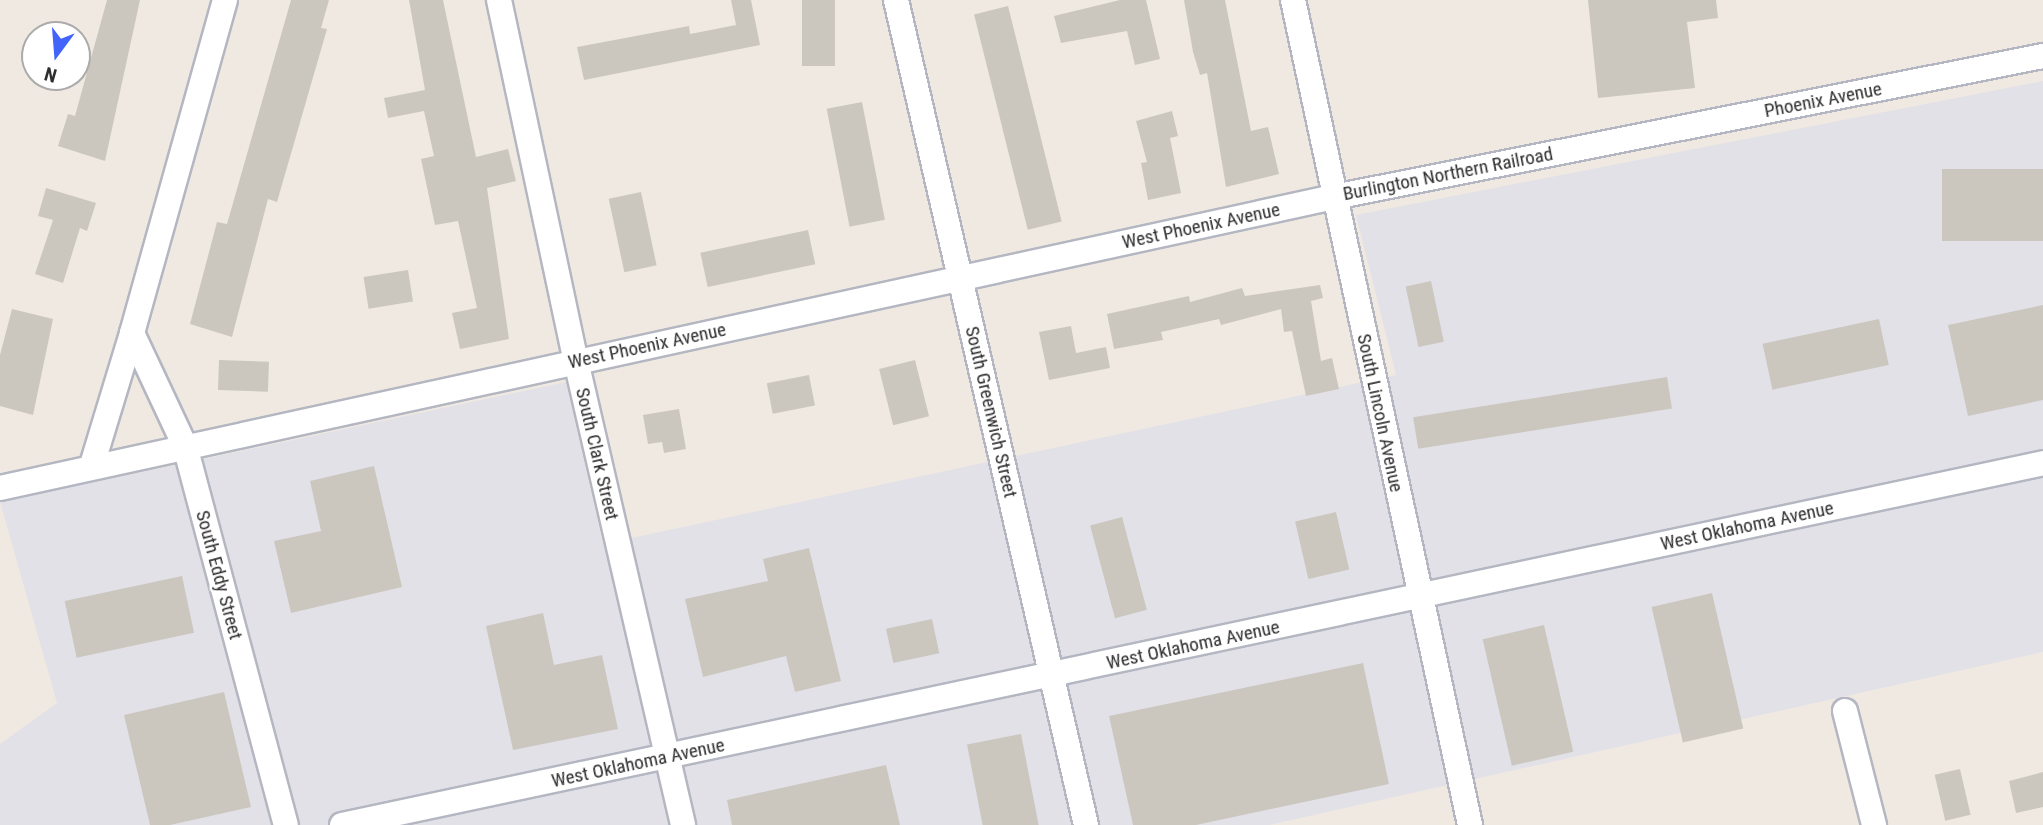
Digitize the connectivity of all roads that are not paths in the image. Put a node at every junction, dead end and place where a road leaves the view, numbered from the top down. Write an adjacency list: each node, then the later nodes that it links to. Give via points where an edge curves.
1 (225, 0): 10 (street)
2 (499, 0): 11 (street, South Clark Street)
3 (896, 0): 9 (street, South Greenwich Street)
4 (1293, 0): 7 (street, South Lincoln Avenue)
5 (2043, 56): 6 (street, Phoenix Avenue)
6 (1602, 144): 7 (street, Burlington Northern Railroad)
7 (1334, 197): 8 (street, Burlington Northern Railroad); 16 (street, South Lincoln Avenue)
8 (1294, 206): 9 (street, West Phoenix Avenue)
9 (960, 278): 11 (street, West Phoenix Avenue); 17 (street, South Greenwich Street)
10 (132, 332): 12 (street, South Eddy Street); 14 (street)
11 (576, 361): 12 (street, West Phoenix Avenue); 19 (street, South Clark Street)
12 (185, 446): 14 (street, West Phoenix Avenue); 20 (street, South Eddy Street)
13 (2043, 463): 16 (street, West Oklahoma Avenue)
14 (92, 465): 15 (street, West Phoenix Avenue)
15 (0, 488)
16 (1420, 597): 17 (street, West Oklahoma Avenue); 24 (street, South Lincoln Avenue)
17 (1052, 676): 19 (street, West Oklahoma Avenue); 23 (street, South Greenwich Street)
18 (1845, 711): 25 (street)
19 (667, 757): 21 (street, West Oklahoma Avenue); 22 (street, South Clark Street)
20 (286, 825)
21 (342, 825)
22 (683, 825)
23 (1086, 825)
24 (1470, 825)
25 (1874, 825)

